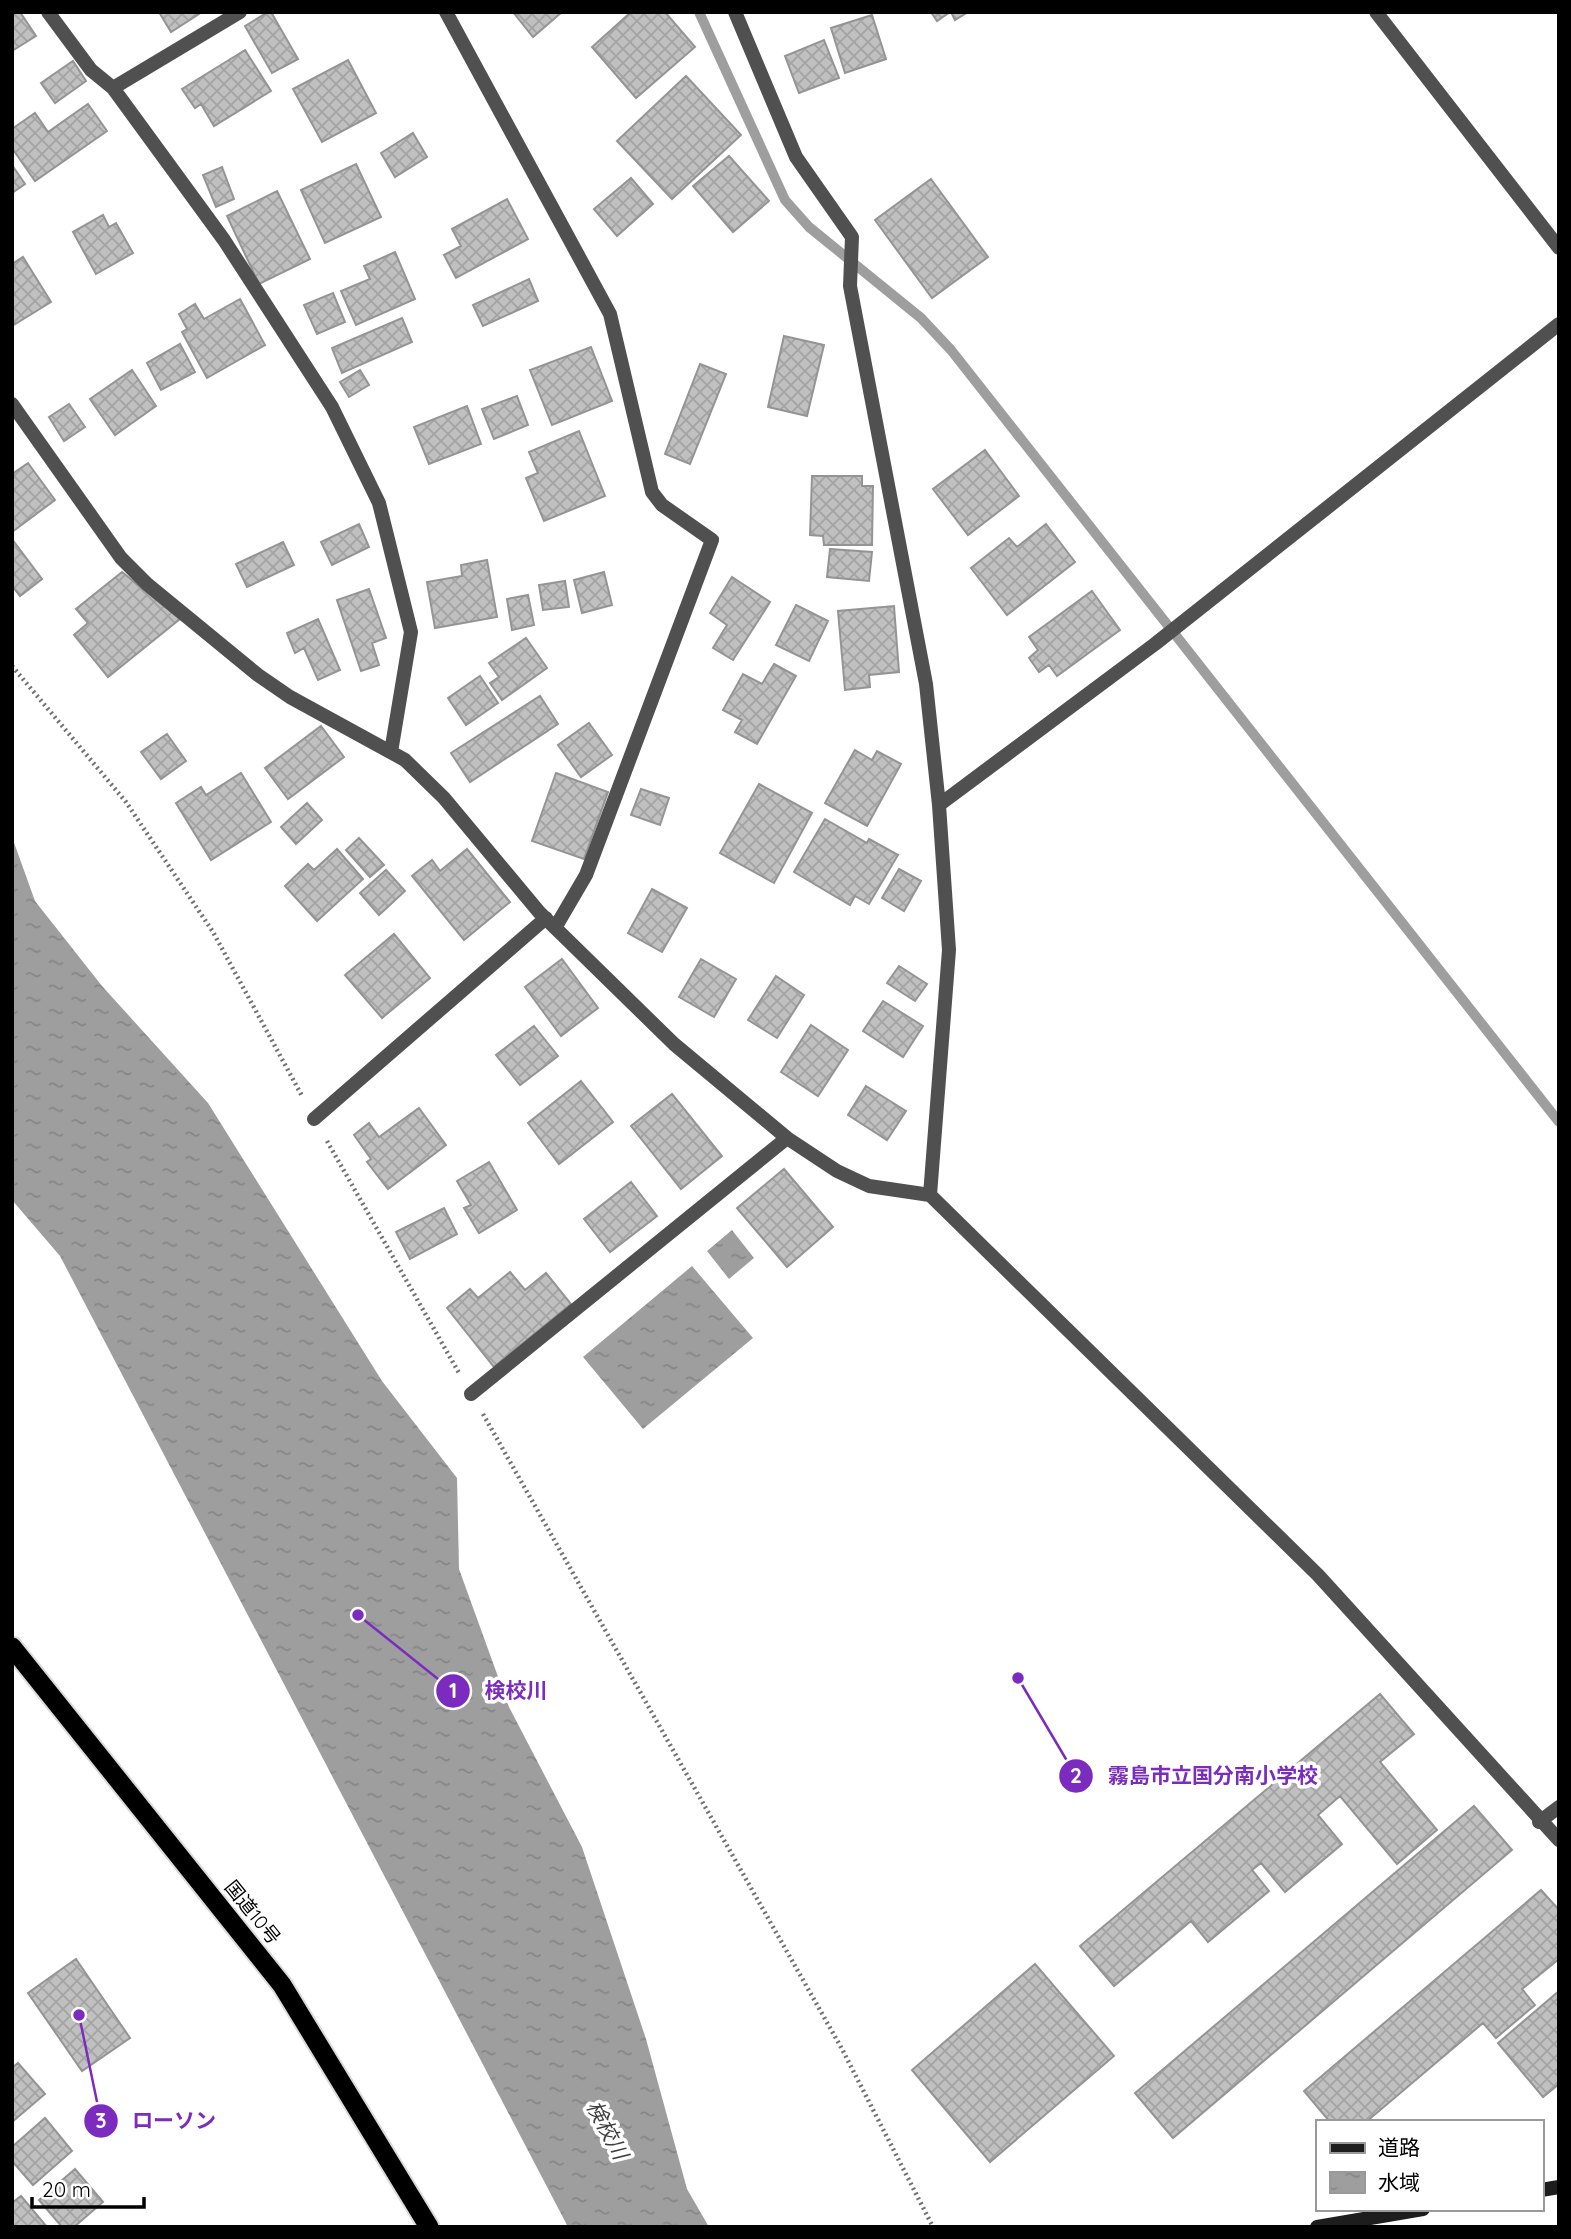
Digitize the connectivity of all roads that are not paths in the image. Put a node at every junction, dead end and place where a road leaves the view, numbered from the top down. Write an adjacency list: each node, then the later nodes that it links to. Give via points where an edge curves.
1 (48, 12): 6 (street, via 91,70)
2 (240, 12): 6 (street)
3 (446, 12): 12 (street, via 610,314 652,492 662,505 712,540 586,874)
4 (735, 12): 11 (street, via 796,157 852,237 850,286 926,684)
5 (1376, 12): 7 (street)
6 (113, 88): 10 (street, via 224,240 332,407 379,503 411,632)
7 (1559, 248)
8 (1559, 324): 11 (street, via 1155,644)
9 (12, 404): 10 (street, via 121,558 147,584 258,675)
10 (391, 752): 12 (street, via 444,798)
11 (939, 805): 15 (street, via 948,950)
12 (550, 923): 13 (street); 14 (street, via 674,1044)
13 (314, 1119)
14 (787, 1138): 15 (street, via 852,1180); 16 (street)
15 (930, 1195): 19 (street, via 1318,1575)
16 (471, 1394)
17 (12, 1647): 22 (highway, 国道10号, via 282,1985)
18 (1559, 1807): 19 (street)
19 (1539, 1822): 20 (street)
20 (1559, 1840)
21 (1411, 2211): 23 (main road)
22 (429, 2227)
23 (1317, 2227)

